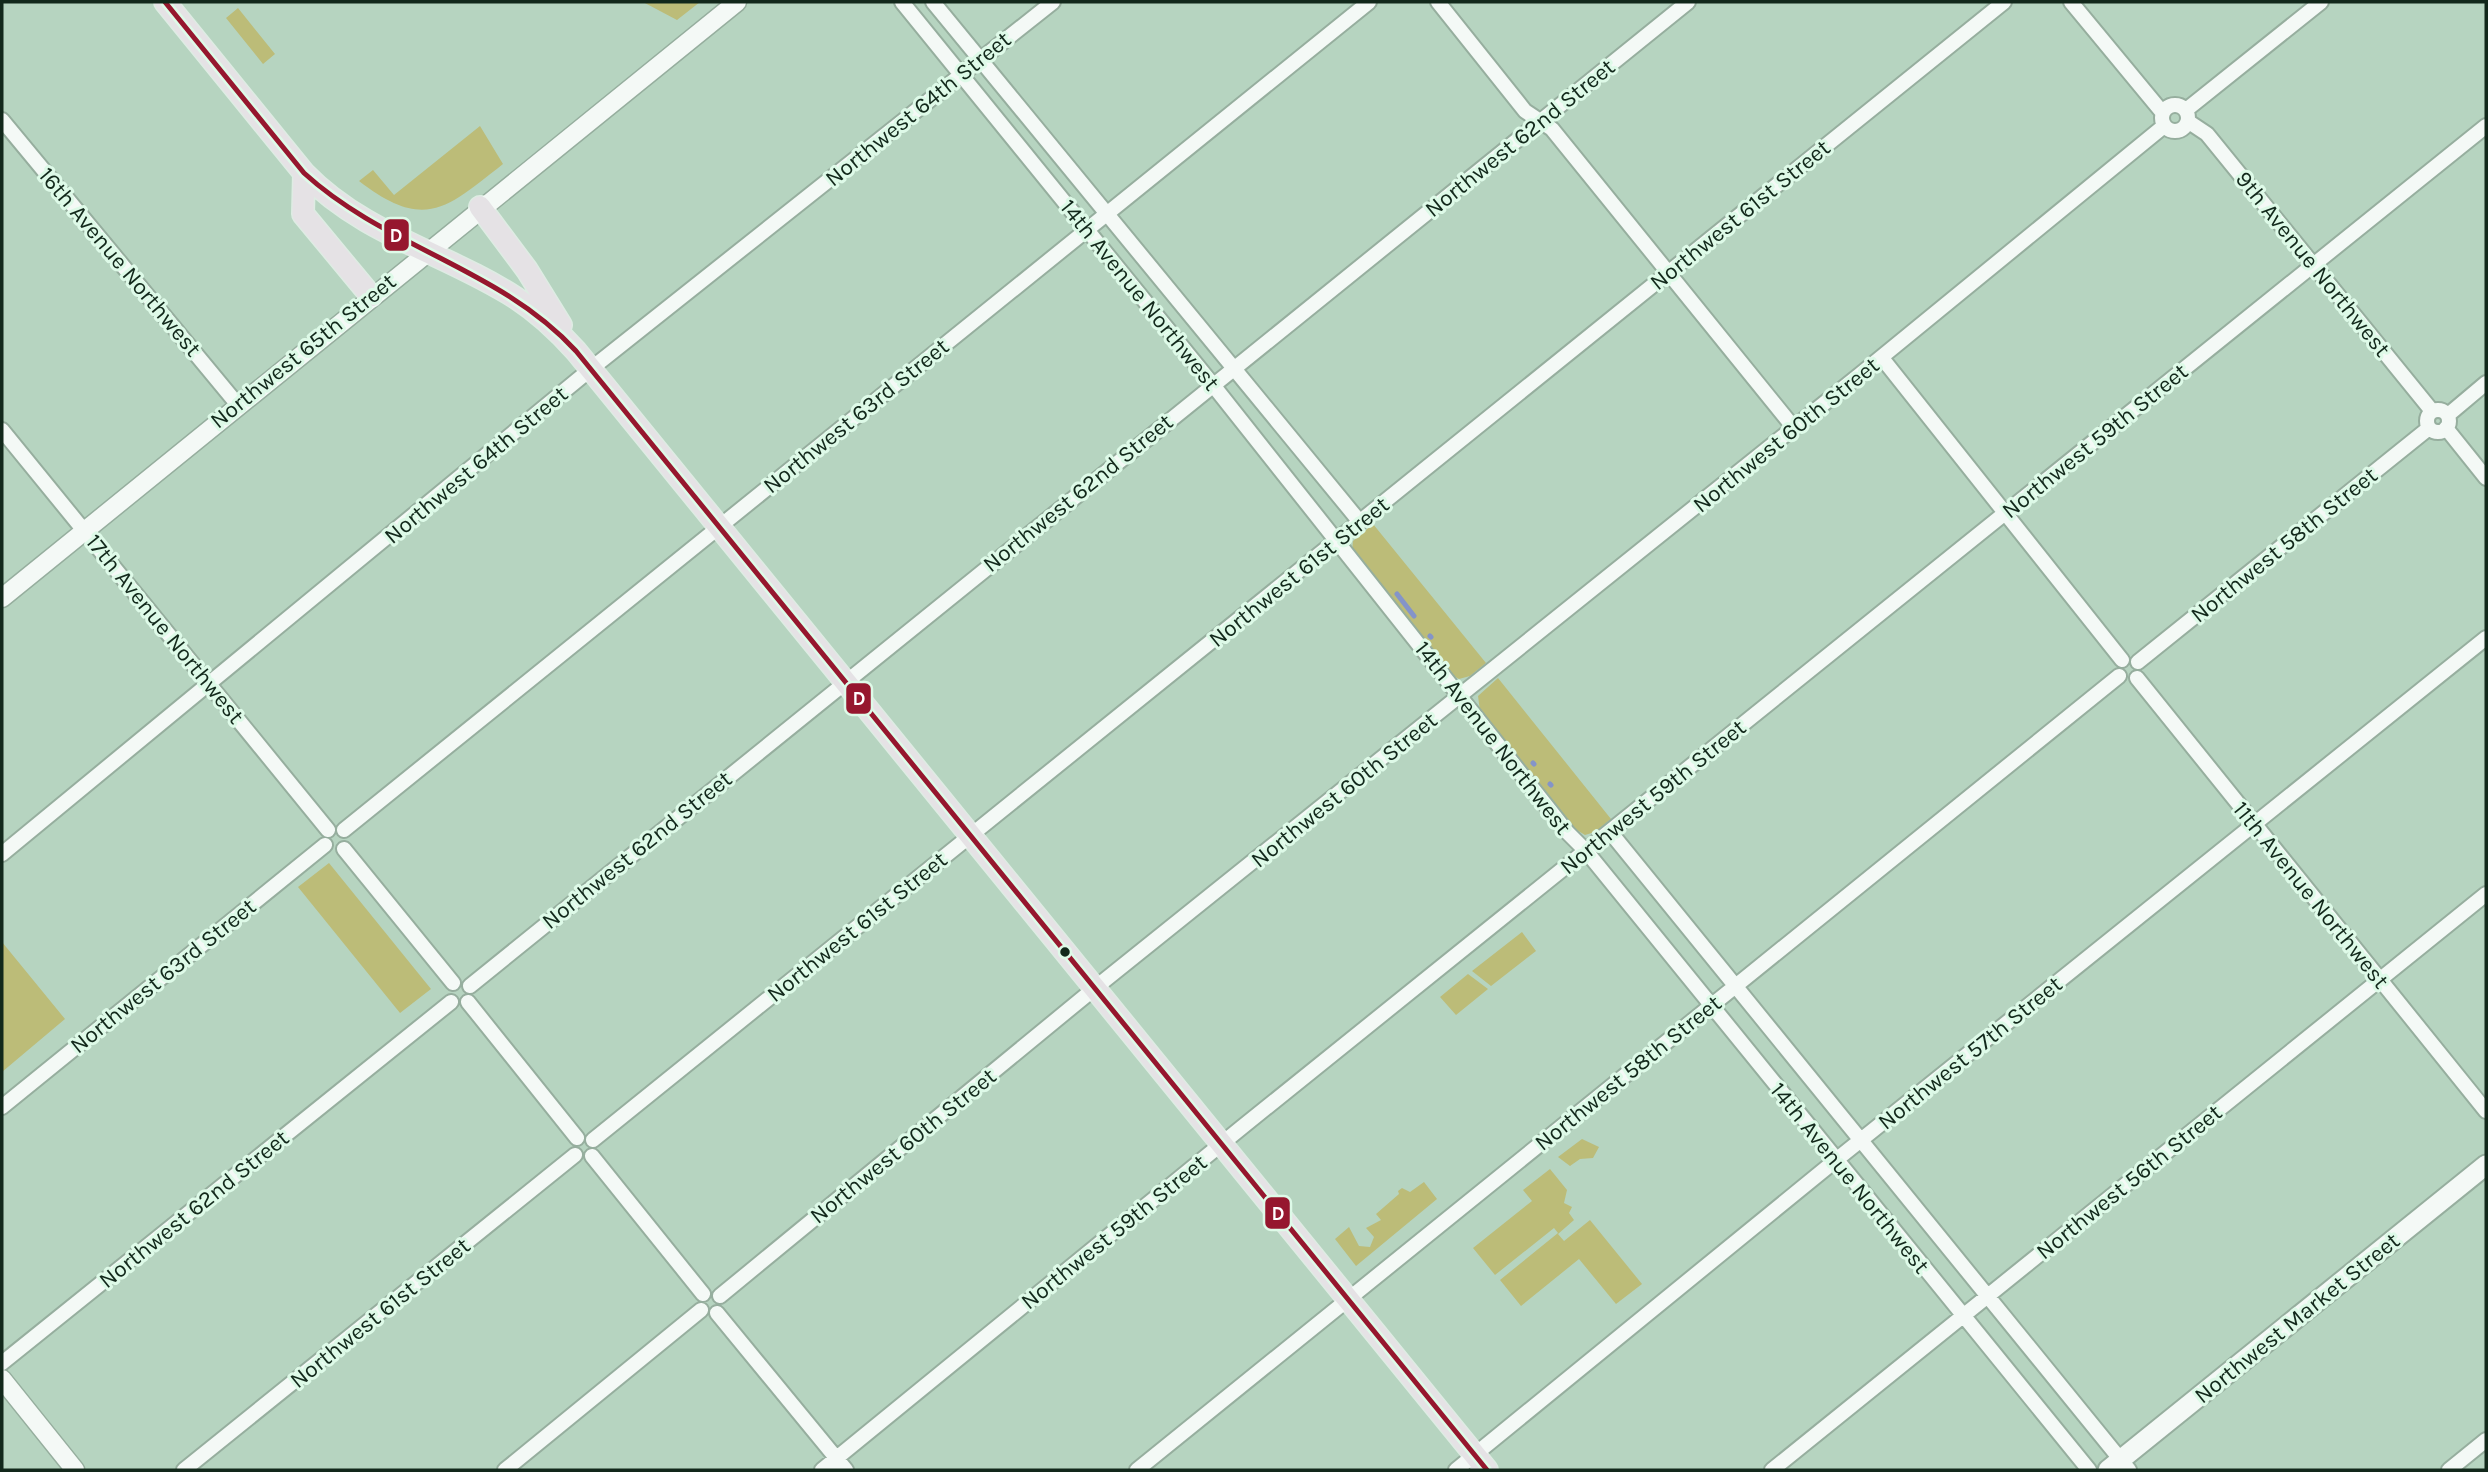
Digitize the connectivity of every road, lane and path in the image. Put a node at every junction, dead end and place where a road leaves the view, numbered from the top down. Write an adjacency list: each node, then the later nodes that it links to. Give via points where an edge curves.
1 (165, 2): 19 (main road)
2 (737, 2): 20 (street, Northwest 65th Street)
3 (902, 2): 13 (street, 14th Avenue Northwest)
4 (933, 2): 12 (street, 14th Avenue Northwest)
5 (1053, 2): 12 (street, Northwest 64th Street)
6 (1369, 2): 21 (street, Northwest 63rd Street)
7 (1438, 2): 17 (street, via 1525,111)
8 (1688, 2): 17 (street, Northwest 62nd Street)
9 (2004, 2): 25 (street, Northwest 61st Street)
10 (2071, 2): 15 (street)
11 (2320, 2): 14 (street)
12 (981, 59): 13 (street, Northwest 64th Street); 21 (street, 14th Avenue Northwest)
13 (962, 75): 22 (street, 14th Avenue Northwest); 29 (street, Northwest 64th Street)
14 (2188, 116): 15 (street, via 2175,106); 15 (street, via 2178,130); 24 (street, 9th Avenue Northwest)
15 (2163, 119): 28 (street, Northwest 60th Street)
16 (2, 120): 33 (street, 16th Avenue Northwest)
17 (1540, 121): 25 (street, via 1552,129); 30 (street, Northwest 62nd Street)
18 (2486, 126): 24 (street, Northwest 59th Street)
19 (304, 173): 23 (main road, via 345,209); 26 (main road, via 303,214)
20 (480, 207): 23 (street, Northwest 65th Street); 27 (main road, via 527,270)
21 (1108, 215): 22 (street, Northwest 63rd Street); 30 (street, 14th Avenue Northwest)
22 (1089, 230): 32 (street, 14th Avenue Northwest); 42 (street, Northwest 63rd Street)
23 (424, 253): 26 (street, Northwest 65th Street); 27 (main road, via 514,297 547,321)
24 (2315, 264): 34 (street, 9th Avenue Northwest); 40 (street, Northwest 59th Street)
25 (1669, 273): 36 (street); 41 (street, Northwest 61st Street)
26 (371, 296): 33 (street, Northwest 65th Street)
27 (576, 351): 29 (main road)
28 (1882, 358): 36 (street, Northwest 60th Street); 40 (street)
29 (592, 368): 42 (main road); 52 (street, Northwest 64th Street)
30 (1234, 368): 32 (street, Northwest 62nd Street); 41 (street, 14th Avenue Northwest)
31 (2486, 383): 35 (street)
32 (1213, 385): 44 (street, 14th Avenue Northwest); 51 (street, Northwest 62nd Street)
33 (238, 405): 43 (street, Northwest 65th Street)
34 (2432, 411): 35 (street, via 2442,410); 37 (street, via 2427,419)
35 (2447, 422): 37 (street, via 2440,432); 39 (street)
36 (1794, 428): 53 (street, Northwest 60th Street)
37 (2429, 428): 48 (street, Northwest 58th Street)
38 (2, 430): 43 (street, 17th Avenue Northwest)
39 (2486, 478)
40 (2006, 512): 47 (street); 57 (street, Northwest 59th Street)
41 (1360, 522): 44 (street, Northwest 61st Street)
42 (720, 524): 51 (main road); 56 (street, Northwest 63rd Street)
43 (84, 530): 45 (street, Northwest 65th Street); 52 (street, 17th Avenue Northwest)
44 (1338, 541): 53 (street, 14th Avenue Northwest); 58 (street, Northwest 61st Street)
45 (2, 598)
46 (2486, 638): 54 (street, Northwest 57th Street)
47 (2122, 660): 48 (street, via 2128,657); 49 (street, via 2117,667)
48 (2138, 662): 50 (street)
49 (2119, 676): 50 (street, via 2128,681); 67 (street, Northwest 58th Street)
50 (2137, 678): 54 (street, 11th Avenue Northwest)
51 (845, 681): 58 (main road); 66 (street, Northwest 62nd Street)
52 (211, 684): 55 (street, 17th Avenue Northwest); 62 (street, Northwest 64th Street)
53 (1461, 696): 61 (street, 14th Avenue Northwest); 68 (street, Northwest 60th Street)
54 (2253, 825): 64 (street, 11th Avenue Northwest); 76 (street, Northwest 57th Street)
55 (328, 830): 56 (street); 59 (street)
56 (344, 830): 60 (street, via 348,841)
57 (1611, 833): 61 (street, Northwest 59th Street); 67 (street, 14th Avenue Northwest)
58 (972, 834): 68 (main road); 75 (street, Northwest 61st Street)
59 (325, 845): 60 (street, via 334,851); 72 (street, Northwest 63rd Street)
60 (344, 849): 65 (street)
61 (1586, 852): 71 (street, 14th Avenue Northwest); 77 (street, Northwest 59th Street)
62 (2, 854)
63 (2486, 894): 64 (street, Northwest 56th Street)
64 (2379, 979): 73 (street, 11th Avenue Northwest); 84 (street, Northwest 56th Street)
65 (453, 984): 66 (street, via 461,981); 69 (street, via 447,992)
66 (470, 986): 70 (street)
67 (1735, 987): 71 (street, Northwest 58th Street); 76 (street, 14th Avenue Northwest)
68 (1095, 988): 77 (main road); 83 (street, Northwest 60th Street)
69 (451, 1002): 70 (street, via 461,1006); 89 (street, Northwest 62nd Street)
70 (468, 1002): 74 (street)
71 (1710, 1007): 80 (street, 14th Avenue Northwest); 85 (street, Northwest 58th Street)
72 (2, 1107)
73 (2486, 1111)
74 (577, 1138): 75 (street); 78 (street, via 572,1147)
75 (593, 1140): 79 (street)
76 (1860, 1141): 80 (street, Northwest 57th Street); 84 (street, 14th Avenue Northwest)
77 (1222, 1144): 85 (main road); 93 (street, Northwest 59th Street)
78 (575, 1155): 79 (street, via 584,1160); 96 (street, Northwest 61st Street)
79 (592, 1156): 82 (street)
80 (1836, 1160): 88 (street, 14th Avenue Northwest); 92 (street, Northwest 57th Street)
81 (2486, 1165): 94 (main road, Northwest Market Street)
82 (703, 1294): 83 (street, via 710,1291); 86 (street)
83 (720, 1296): 87 (street)
84 (1988, 1296): 88 (street, Northwest 56th Street); 94 (street, 14th Avenue Northwest)
85 (1349, 1299): 92 (main road); 99 (street, Northwest 58th Street)
86 (701, 1310): 87 (street, via 709,1315); 97 (street)
87 (718, 1312): 93 (street)
88 (1963, 1316): 101 (street, Northwest 56th Street); 102 (street, 14th Avenue Northwest)
89 (2, 1363)
90 (2, 1379): 95 (street)
91 (2486, 1440): 103 (street)
92 (1481, 1463): 100 (street, Northwest 57th Street)
93 (841, 1464): 98 (street, Northwest 59th Street)
94 (2119, 1467)
95 (75, 1470)
96 (184, 1470)
97 (505, 1470)
98 (822, 1470)
99 (1136, 1470)
100 (1456, 1470)
101 (1772, 1470)
102 (2089, 1470)
103 (2449, 1470)

